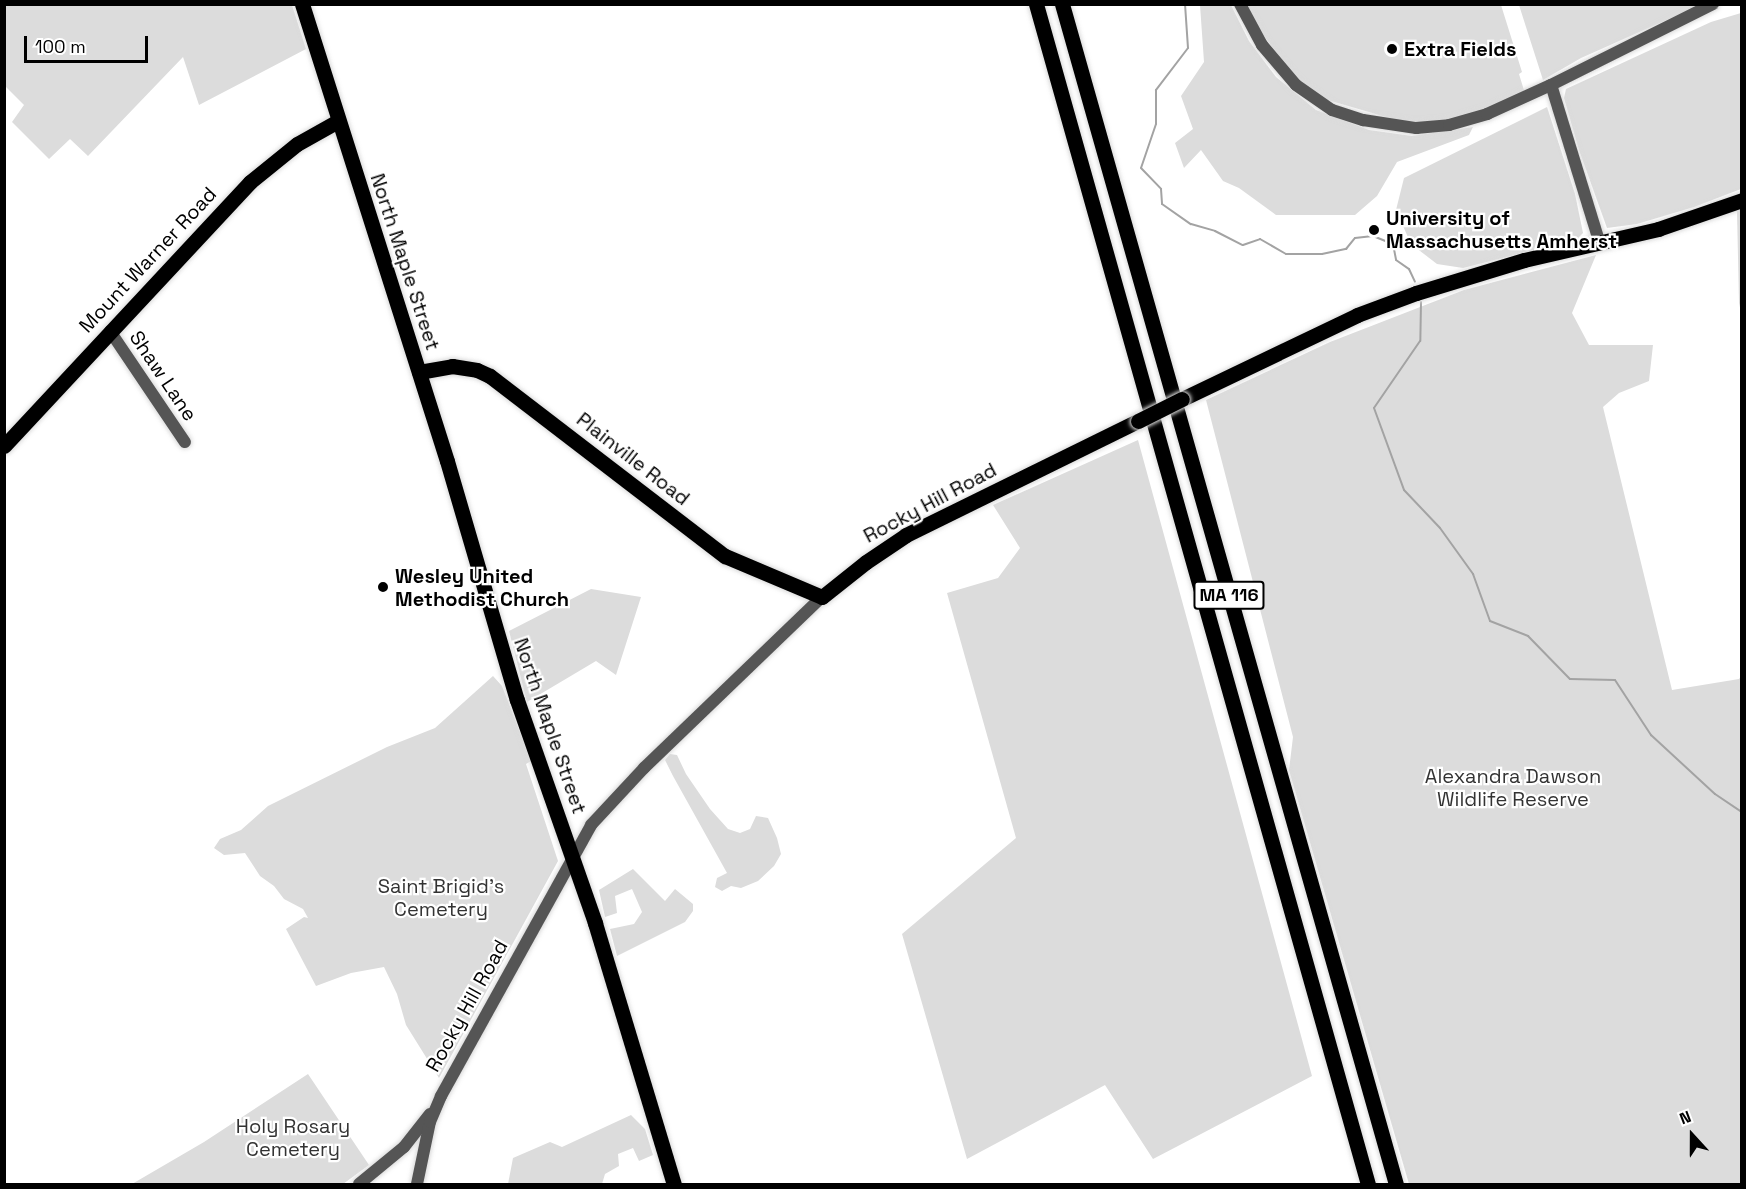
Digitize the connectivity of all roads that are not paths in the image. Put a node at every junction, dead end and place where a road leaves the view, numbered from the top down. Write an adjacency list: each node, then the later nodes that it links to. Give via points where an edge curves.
1 (302, 4): 7 (main road, North Maple Street)
2 (1036, 4): 20 (main road, MA 116)
3 (1062, 4): 21 (main road, MA 116)
4 (1240, 4): 6 (street, via 1262,45 1296,85 1332,110 1364,120 1416,128 1449,125 1487,114)
5 (1713, 4): 6 (street)
6 (1551, 85): 9 (street)
7 (338, 121): 10 (main road, Mount Warner Road, via 297,144 257,175); 11 (main road, North Maple Street)
8 (1742, 200): 9 (main road, Rocky Hill Road, via 1667,227)
9 (1600, 244): 14 (main road, Rocky Hill Road, bridge, via 1489,269 1347,320 906,535)
10 (110, 331): 12 (street, Shaw Lane); 13 (main road, Mount Warner Road)
11 (419, 372): 14 (main road, Plainville Road, via 452,366 490,376 725,556); 15 (main road, North Maple Street, via 517,700)
12 (184, 442)
13 (4, 446)
14 (822, 597): 15 (street, Rocky Hill Road, via 644,768 598,816)
15 (572, 856): 16 (street, Rocky Hill Road); 19 (main road, North Maple Street)
16 (441, 1096): 17 (street, via 408,1142); 18 (street, Rocky Hill Road, via 430,1122)
17 (358, 1185)
18 (417, 1185)
19 (674, 1185)
20 (1368, 1185)
21 (1396, 1185)

